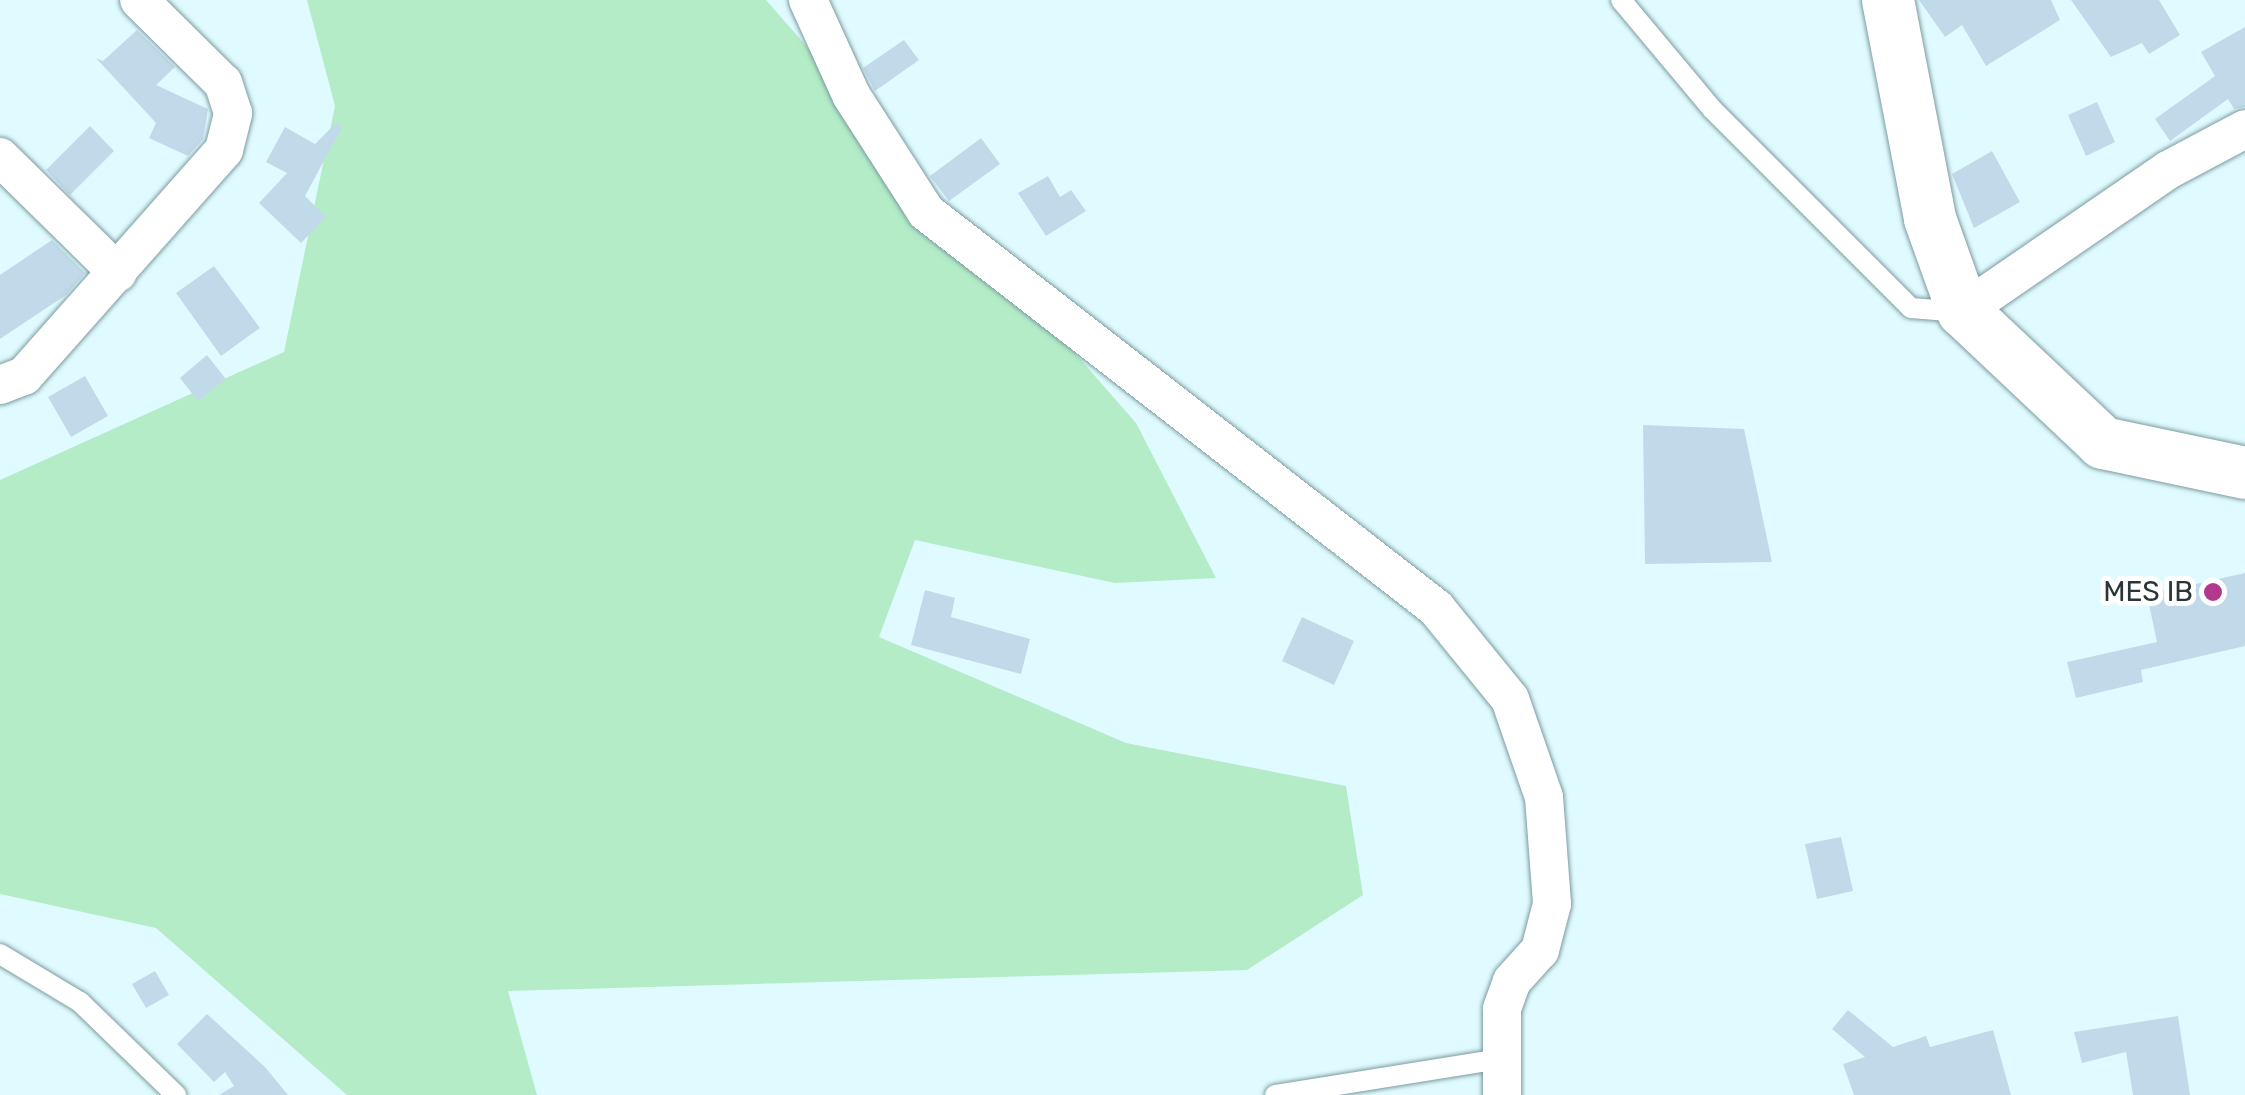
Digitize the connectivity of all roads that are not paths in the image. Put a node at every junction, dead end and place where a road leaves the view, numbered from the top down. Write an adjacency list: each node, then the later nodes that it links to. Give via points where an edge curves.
1 (139, 0): 7 (street, via 202,55 223,83 233,114 224,150)
2 (808, 0): 12 (street, via 851,95 926,212 1436,608 1510,699 1544,798 1552,904 1540,950 1512,982 1502,1009)
3 (1621, 0): 8 (lane, via 1712,109 1911,308)
4 (1892, 24): 8 (main road, via 1930,219)
5 (2245, 129): 8 (street, via 2168,170)
6 (0, 158): 7 (street)
7 (118, 273): 9 (street, via 24,376)
8 (1963, 312): 10 (main road, via 2104,444)
9 (0, 385)
10 (2245, 474)
11 (0, 954): 13 (lane, via 80,1002)
12 (1501, 1077): 14 (lane)
13 (176, 1095)
14 (1276, 1095)

